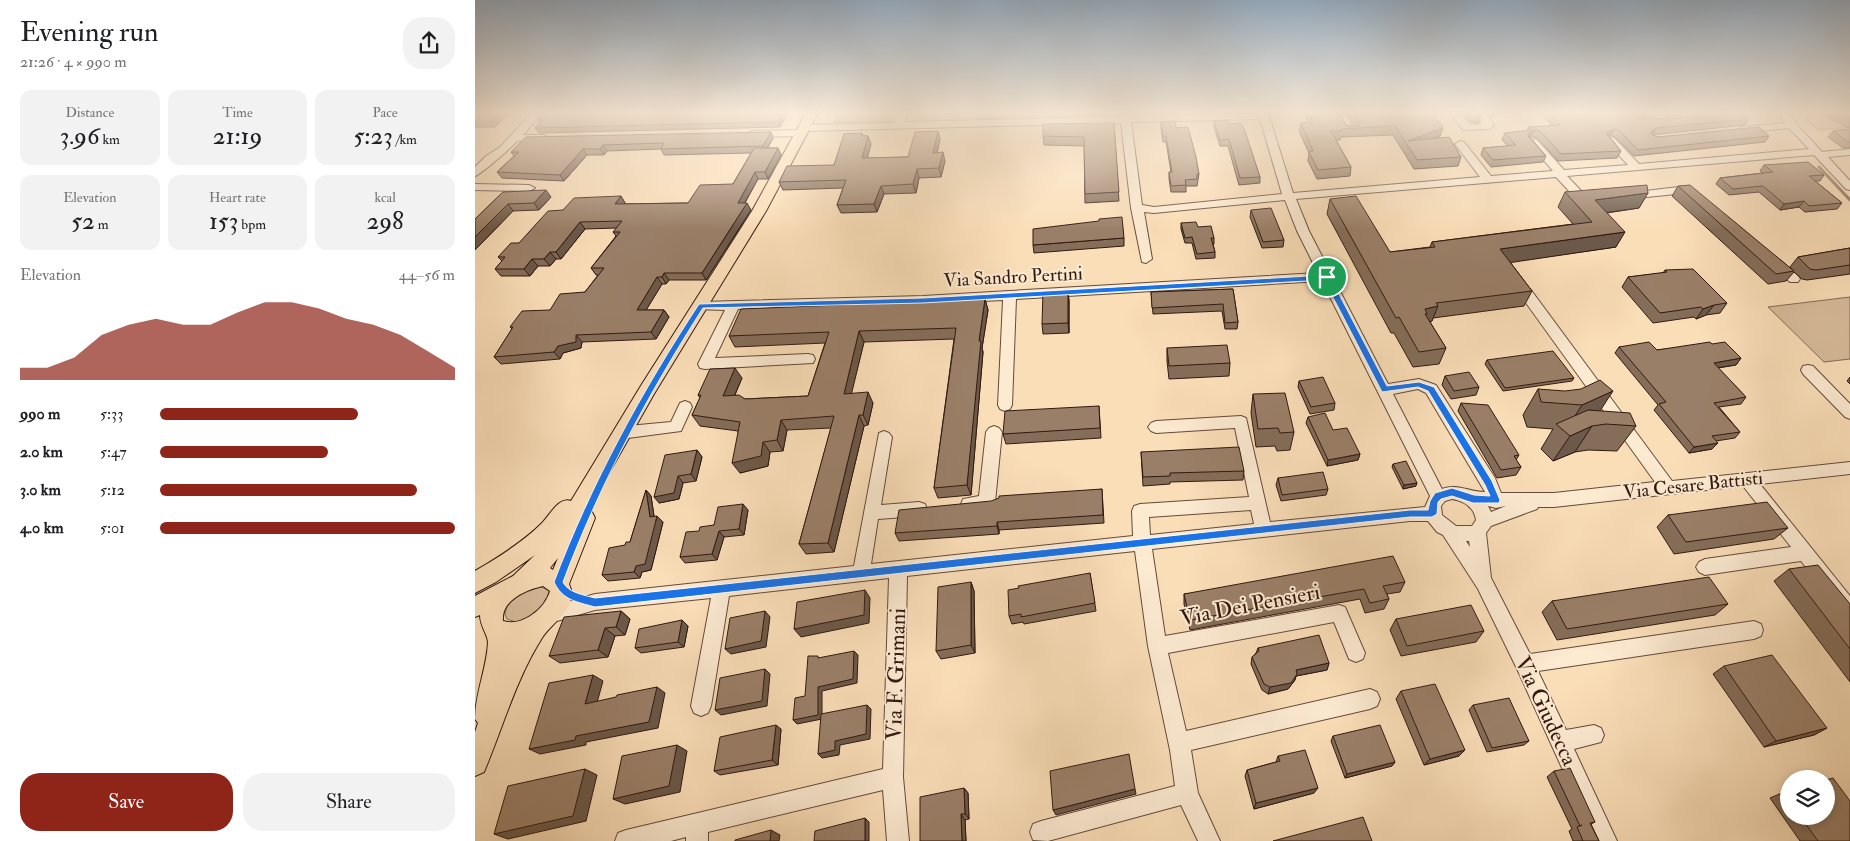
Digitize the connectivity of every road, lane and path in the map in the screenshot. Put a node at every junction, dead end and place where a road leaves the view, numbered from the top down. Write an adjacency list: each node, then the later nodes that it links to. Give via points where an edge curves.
1 (499, 152): 11 (street)
2 (791, 152): 27 (main road)
3 (1130, 152): 19 (street)
4 (1275, 152): 17 (street)
5 (1466, 152): 13 (street)
6 (1542, 152): 12 (street)
7 (1622, 152): 10 (street)
8 (1842, 152): 9 (street)
9 (1818, 153): 10 (street); 14 (street)
10 (1636, 167): 12 (street)
11 (475, 173)
12 (1560, 174): 13 (street); 18 (street, via 1584,201 1687,189)
13 (1487, 179): 17 (street)
14 (1850, 187)
15 (475, 188): 16 (street)
16 (529, 188)
17 (1289, 197): 19 (street, via 1155,210); 22 (street)
18 (1701, 201)
19 (1137, 208): 21 (street)
20 (1766, 255): 23 (street)
21 (1146, 259)
22 (1327, 277): 25 (street, Via Sandro Pertini); 31 (street)
23 (1795, 279)
24 (1526, 293): 41 (street)
25 (1011, 296): 26 (street, Via Sandro Pertini); 32 (street)
26 (734, 305): 27 (street, Via Sandro Pertini); 28 (street, via 705,364)
27 (701, 306): 29 (main road)
28 (808, 359)
29 (661, 368): 36 (main road); 59 (main road, via 558,521 534,545); 62 (main road, via 560,538 541,564)
30 (1808, 370): 34 (street)
31 (1385, 390): 42 (street, via 1424,465); 44 (street, via 1419,384 1431,389 1489,483)
32 (1005, 405)
33 (685, 407): 36 (street, via 676,428)
34 (1850, 413)
35 (1156, 427): 46 (street, via 1241,422)
36 (628, 432): 61 (main road, via 575,537)
37 (994, 432): 47 (street, via 987,502)
38 (884, 437): 49 (street)
39 (1850, 468): 40 (street, Via Cesare Battisti)
40 (1747, 479): 41 (street, Via Cesare Battisti); 55 (street)
41 (1668, 488): 45 (street, Via Cesare Battisti)
42 (1445, 494): 43 (street, Via Cesare Battisti, via 1461,493); 50 (street, via 1434,501)
43 (1473, 499): 44 (street, Via Cesare Battisti); 51 (street, via 1481,508)
44 (1496, 500): 45 (street, Via Cesare Battisti)
45 (1537, 501): 51 (street, Via Cesare Battisti)
46 (1257, 503): 52 (street); 54 (street, Via Dei Pensieri, via 1139,511)
47 (958, 505)
48 (939, 507): 49 (street)
49 (871, 513): 58 (street)
50 (1432, 514): 52 (street); 53 (street)
51 (1481, 527): 53 (street, Via Cesare Battisti, via 1466,535); 60 (street, Via Giudecca, via 1479,558)
52 (1264, 531): 54 (street)
53 (1450, 532): 60 (street, Via Giudecca)
54 (1141, 542): 57 (street); 70 (street, Via Dei Pensieri)
55 (1805, 554): 56 (street); 66 (street)
56 (1705, 567)
57 (899, 570): 58 (street); 80 (street, Via F. Grimani)
58 (861, 574): 63 (street)
59 (475, 583)
60 (1484, 583): 72 (street, Via Giudecca)
61 (560, 585): 62 (main road, via 552,577 544,576); 64 (street, via 575,596); 67 (main road, via 557,606)
62 (513, 587): 65 (main road); 68 (main road, via 491,612)
63 (721, 590): 64 (street); 74 (street)
64 (595, 602): 67 (street)
65 (475, 607)
66 (1850, 610)
67 (543, 620): 68 (main road, via 516,633); 79 (main road, via 527,639)
68 (489, 629): 78 (main road, via 501,647)
69 (1754, 630): 72 (street)
70 (1157, 646): 71 (street, Via Dei Pensieri, via 1339,612); 77 (street, Via Dei Pensieri)
71 (1356, 652)
72 (1525, 664): 76 (street, Via Giudecca)
73 (1370, 699): 77 (street)
74 (701, 706)
75 (1594, 735): 76 (street)
76 (1561, 741): 87 (street, Via Giudecca)
77 (1179, 744): 81 (street, Via Dei Pensieri)
78 (475, 748)
79 (475, 763)
80 (893, 777): 83 (street); 85 (street, Via F. Grimani)
81 (1187, 793): 82 (street); 86 (street, Via Dei Pensieri)
82 (1041, 832)
83 (697, 833): 84 (street)
84 (626, 841)
85 (898, 841)
86 (1209, 841)
87 (1606, 841)

